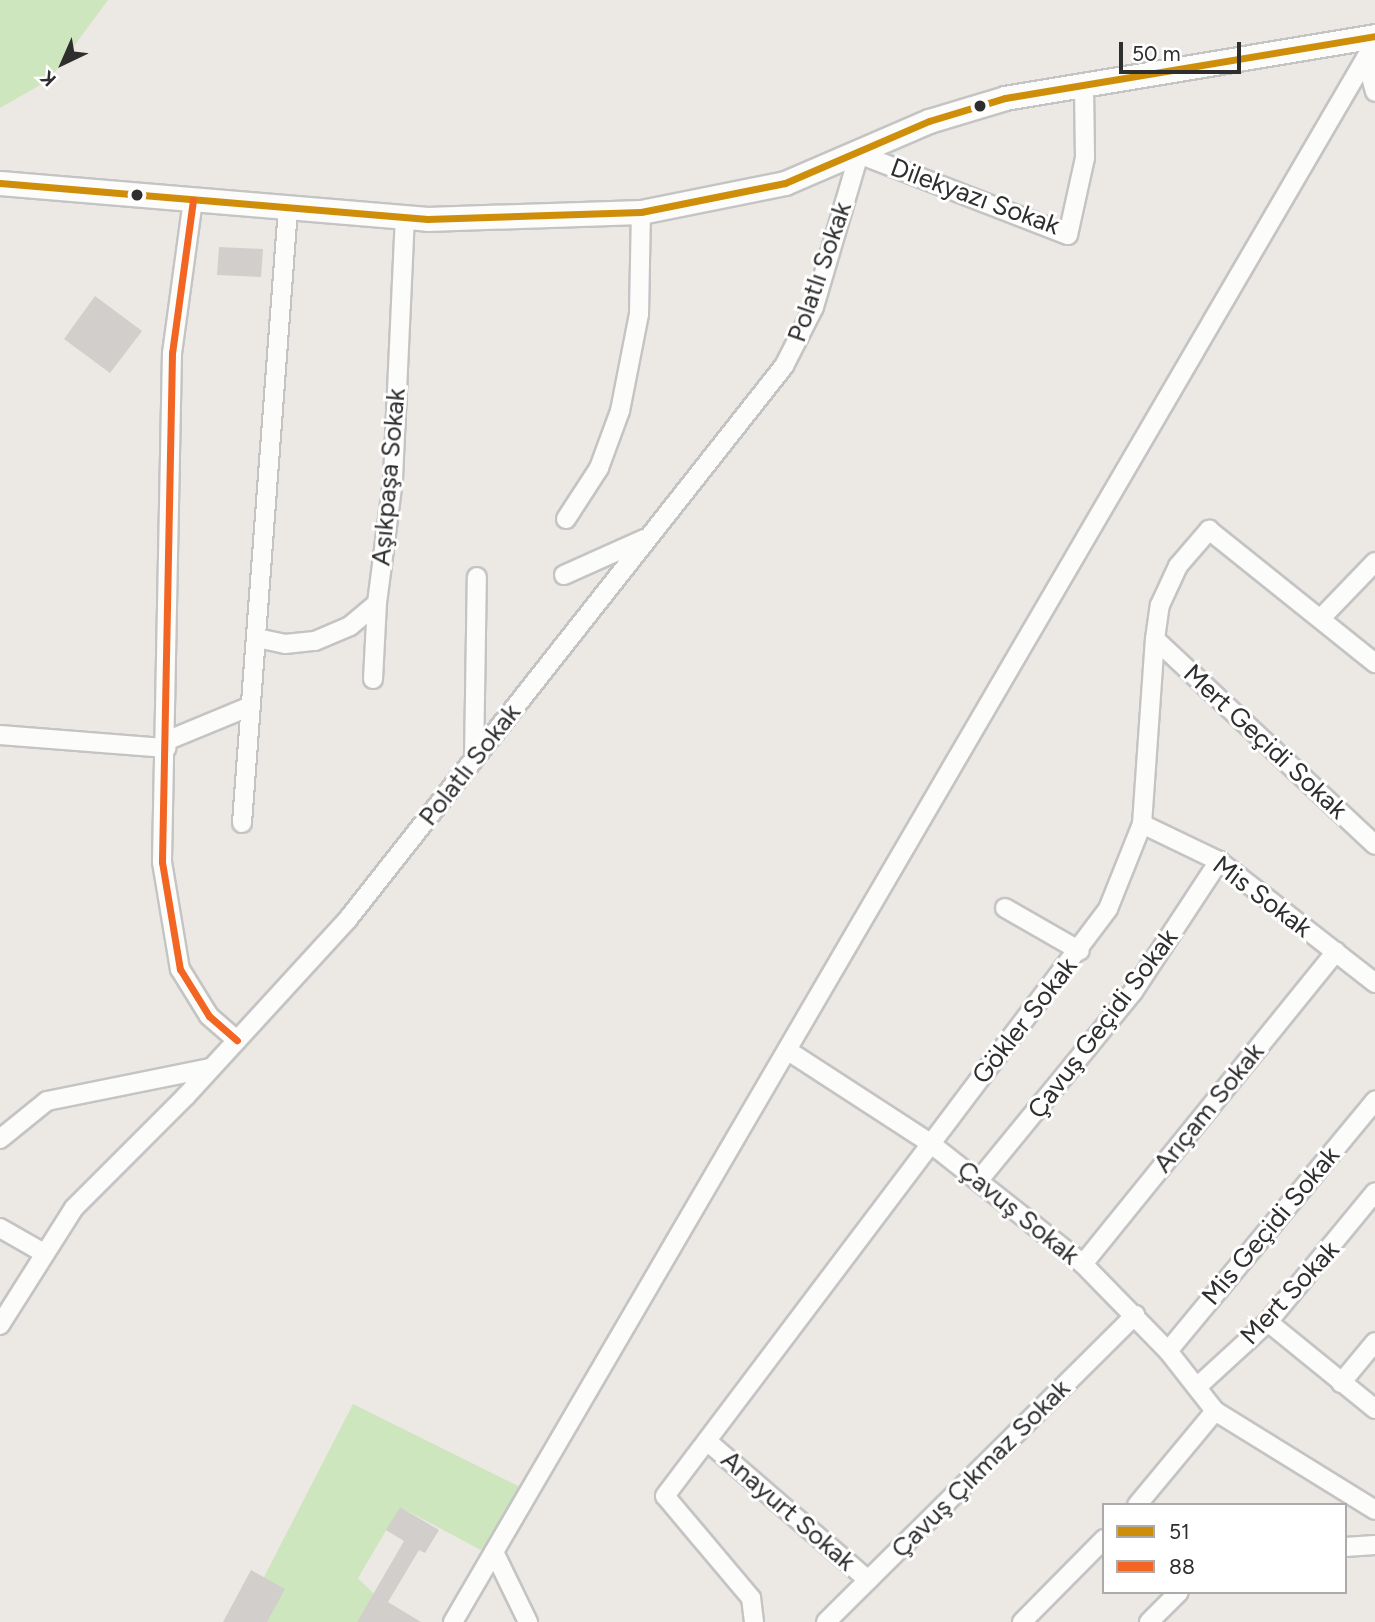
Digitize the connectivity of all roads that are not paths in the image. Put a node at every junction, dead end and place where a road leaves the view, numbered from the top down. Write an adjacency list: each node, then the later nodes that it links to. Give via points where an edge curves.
1 (1375, 36): 4 (street)
2 (1375, 42): 3 (street)
3 (1366, 58): 5 (street); 36 (street)
4 (1084, 84): 6 (street, via 954,112); 6 (street, Dilekyazı Sokak, via 1085,158 1068,235)
5 (1375, 92)
6 (859, 154): 10 (street, via 745,194); 13 (street, Polatlı Sokak, via 814,307 795,348)
7 (0, 183): 8 (street)
8 (193, 200): 9 (street); 25 (street, via 172,353)
9 (288, 209): 11 (street); 19 (street)
10 (641, 212): 11 (street, via 514,220); 12 (street, via 639,314 620,411 599,468)
11 (405, 218): 17 (street, Aşıkpaşa Sokak, via 393,479)
12 (566, 519)
13 (648, 537): 15 (street); 26 (street, Polatlı Sokak)
14 (1375, 562): 18 (street)
15 (564, 575)
16 (477, 577): 26 (street)
17 (377, 603): 19 (street, Aşıkpaşa Sokak, via 350,626 315,641 285,644); 22 (street)
18 (1323, 617): 20 (street, Gökler Sokak, via 1209,530 1171,579); 21 (street, Gökler Sokak)
19 (257, 638): 23 (street)
20 (1155, 639): 28 (street, Gökler Sokak); 29 (street, Mert Geçidi Sokak)
21 (1375, 663)
22 (373, 679)
23 (251, 706): 25 (street); 27 (street)
24 (0, 735): 25 (street)
25 (166, 745): 35 (street, via 162,862 174,952 197,1002)
26 (474, 759): 35 (street, Polatlı Sokak, via 348,919)
27 (242, 824)
28 (1142, 824): 30 (street, Mis Sokak); 32 (street, Gökler Sokak, via 1118,890)
29 (1375, 845)
30 (1219, 861): 33 (street, Mis Sokak); 41 (street, Çavuş Geçidi Sokak, via 1118,1012)
31 (1004, 908): 32 (street)
32 (1080, 951): 40 (street, Gökler Sokak)
33 (1336, 952): 34 (street, Mis Sokak); 45 (street, Arıçam Sokak)
34 (1375, 983)
35 (237, 1040): 37 (street, Polatlı Sokak)
36 (789, 1052): 40 (street, Çavuş Sokak); 61 (street)
37 (210, 1068): 39 (street, via 47,1101); 44 (street, Polatlı Sokak, via 92,1187)
38 (1375, 1101): 50 (street, Mis Geçidi Sokak)
39 (0, 1139)
40 (930, 1143): 41 (street, Çavuş Sokak); 55 (street, Gökler Sokak)
41 (979, 1181): 45 (street, Çavuş Sokak)
42 (1375, 1192): 47 (street, Mert Sokak)
43 (0, 1228): 44 (street)
44 (42, 1252): 48 (street, Polatlı Sokak)
45 (1083, 1264): 46 (street, Çavuş Sokak)
46 (1135, 1315): 50 (street, Çavuş Sokak); 62 (street, Çavuş Çıkmaz Sokak)
47 (1268, 1322): 51 (street); 52 (street, Mert Sokak)
48 (0, 1325)
49 (1375, 1342): 51 (street)
50 (1168, 1351): 52 (street, Çavuş Sokak)
51 (1341, 1383): 53 (street)
52 (1197, 1387): 54 (street, Çavuş Sokak)
53 (1375, 1409)
54 (1215, 1411): 56 (street); 57 (street)
55 (707, 1441): 62 (street, Anayurt Sokak); 66 (street, Gökler Sokak, via 664,1496 751,1598)
56 (1139, 1503)
57 (1375, 1510)
58 (1102, 1541): 68 (street)
59 (1375, 1545): 60 (street)
60 (1347, 1547)
61 (494, 1552): 64 (street); 65 (street)
62 (869, 1580): 67 (street, Çavuş Çıkmaz Sokak)
63 (1177, 1594): 69 (street)
64 (453, 1622)
65 (528, 1622)
66 (754, 1622)
67 (826, 1622)
68 (1023, 1622)
69 (1149, 1622)

